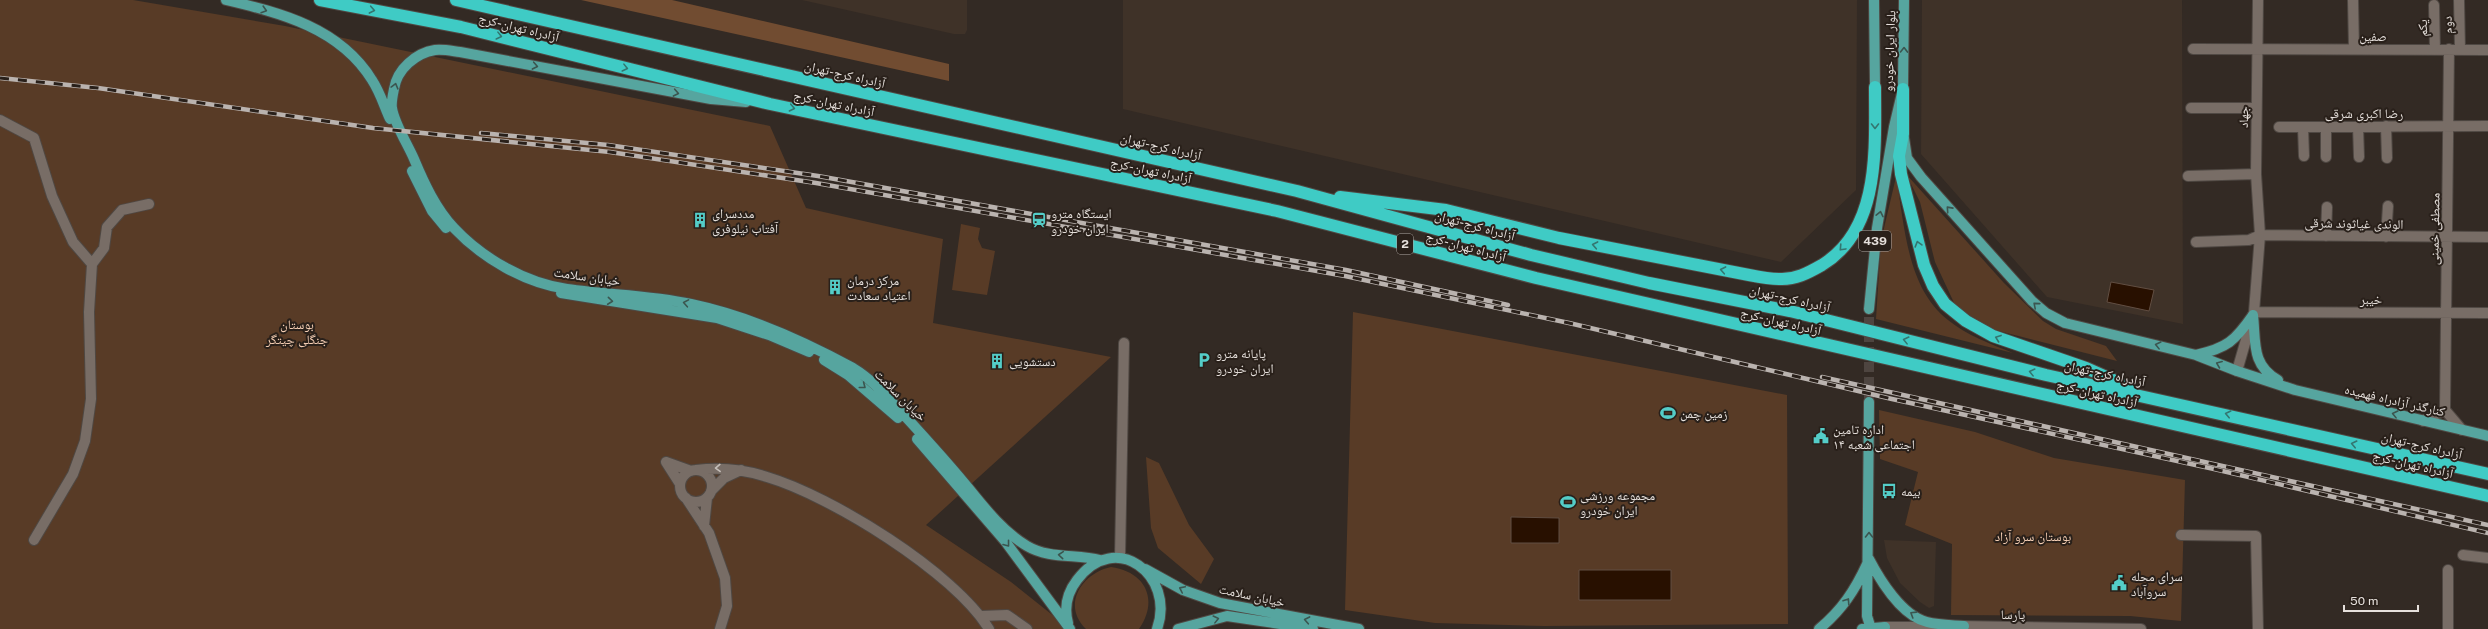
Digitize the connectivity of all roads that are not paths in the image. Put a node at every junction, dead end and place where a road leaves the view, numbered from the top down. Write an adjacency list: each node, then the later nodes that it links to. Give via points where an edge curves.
1 (226, 0): 48 (main road, خیابان سلامت, one-way to 48, via 263,9 316,27 353,57 372,80 418,187 432,211 453,236 475,256 539,288 578,297)
2 (320, 0): 19 (highway, آزادراه تهران-کرج / 2, one-way to 19, via 461,27)
3 (456, 0): 37 (highway, آزادراه کرج-تهران / 2)
4 (1874, 0): 17 (main road, بلوار ایران خودرو)
5 (1904, 0): 18 (main road, بلوار ایران خودرو / 439, one-way to 5)
6 (2258, 0): 11 (street, جهاد)
7 (2353, 0): 12 (street)
8 (2459, 0): 15 (street, دوم)
9 (2434, 5): 13 (street, یکم)
10 (2193, 49): 11 (street, صفین)
11 (2257, 49): 12 (street, صفین); 21 (street, جهاد)
12 (2354, 49): 13 (street, صفین)
13 (2435, 50): 14 (street, صفین)
14 (2448, 50): 15 (street, صفین); 25 (street, مصطفی خمینی)
15 (2460, 50): 16 (street, صفین)
16 (2488, 50)
17 (1875, 87): 37 (highway, one-way to 37, via 1875,143 1869,194 1863,215 1854,236 1833,258 1804,276 1780,279 1749,275 1559,238 1446,210)
18 (1903, 89): 30 (highway); 49 (main road, بلوار ایران خودرو / 439, one-way to 18, via 1874,245)
19 (770, 104): 48 (main road, خیابان سلامت, one-way to 19, via 564,288 531,279 477,249 453,227 433,199 418,170 392,109 394,85 403,68 414,58 435,50 460,52 712,99); 68 (highway, آزادراه تهران-کرج / 2, one-way to 68, via 1277,211 1566,285)
20 (2191, 108): 21 (street)
21 (2256, 108): 35 (street, جهاد)
22 (0, 120): 47 (street, via 34,138 52,196 73,242)
23 (2358, 126): 24 (street, رضا اکبری شرقی); 29 (street, رضا اکبری شرقی); 33 (street)
24 (2386, 126): 25 (street, رضا اکبری شرقی); 34 (street)
25 (2448, 126): 26 (street, رضا اکبری شرقی); 44 (street, مصطفی خمینی)
26 (2488, 126)
27 (2280, 127): 28 (street, رضا اکبری شرقی)
28 (2303, 127): 29 (street, رضا اکبری شرقی); 31 (street)
29 (2326, 127): 32 (street)
30 (1903, 134): 54 (main road, one-way to 30, via 2065,323 2046,313 2032,301 1921,177 1907,158); 57 (highway, one-way to 30, via 2086,368 1993,336 1966,321 1945,304 1930,279 1916,237 1901,174)
31 (2304, 156)
32 (2326, 157)
33 (2359, 157)
34 (2387, 158)
35 (2256, 174): 36 (street); 41 (street, جهاد)
36 (2188, 176)
37 (1297, 191): 57 (highway, آزادراه کرج-تهران / 2, one-way to 37, via 2046,375 1790,311 1612,274)
38 (149, 204): 47 (street, via 122,210 106,227 104,248)
39 (2388, 206): 43 (street)
40 (2327, 207): 42 (street)
41 (2260, 235): 42 (street, الوندی غیاثوند شرقی); 46 (street, الوندی غیاثوند شرقی, via 2249,240); 52 (street, جهاد)
42 (2326, 236): 43 (street, الوندی غیاثوند شرقی)
43 (2386, 237): 44 (street, الوندی غیاثوند شرقی)
44 (2447, 237): 45 (street, الوندی غیاثوند شرقی); 50 (street, مصطفی خمینی)
45 (2488, 237)
46 (2196, 242)
47 (92, 264): 72 (street, via 89,312 91,399 85,441 73,474)
48 (646, 300): 77 (main road, خیابان سلامت, one-way to 48, via 1042,553 1013,536 879,388 856,370 796,338 740,317 693,304); 89 (main road, خیابان سلامت, one-way to 89, via 717,318 769,335 816,355 848,375 903,422 1005,540)
49 (1869, 308)
50 (2446, 313): 51 (street, خیبر); 52 (street, خیبر); 59 (street, مصطفی خمینی)
51 (2488, 313)
52 (2254, 314): 54 (main road, via 2231,343 2218,350); 55 (street, جهاد); 56 (main road, via 2257,356 2261,367 2270,376)
53 (1124, 343): 74 (street)
54 (2196, 355): 55 (main road, one-way to 54)
55 (2237, 371): 56 (main road)
56 (2295, 390): 60 (main road, کنارگذر آزادراه فهمیده, one-way to 56)
57 (2152, 397): 65 (highway, آزادراه کرج-تهران / 2, one-way to 57)
58 (1869, 402): 76 (main road, one-way to 58)
59 (2445, 410): 60 (street); 61 (street)
60 (2423, 421): 61 (main road, کنارگذر آزادراه فهمیده)
61 (2462, 430): 62 (main road, کنارگذر آزادراه فهمیده)
62 (2488, 436)
63 (741, 470): 64 (street, one-way to 64, via 721,467); 67 (street, via 724,478); 80 (street, via 808,492 854,517 897,545 953,588)
64 (694, 471): 66 (street, via 683,477); 66 (street, via 666,462); 67 (street, via 709,477 712,484)
65 (2488, 474)
66 (680, 484): 69 (street, via 681,492)
67 (709, 495): 69 (street, via 700,502); 70 (street)
68 (2488, 496)
69 (686, 498): 70 (street)
70 (704, 526): 86 (street, via 716,548 725,578 727,606)
71 (2181, 535): 98 (street, via 2256,536)
72 (34, 540)
73 (2463, 555): 75 (street)
74 (1120, 558): 77 (main road); 78 (main road, خیابان سلامت)
75 (2488, 558)
76 (1869, 559): 81 (main road); 82 (main road, one-way to 76, via 1925,622 1906,610 1879,579); 94 (main road, one-way to 76, via 1841,610 1856,587)
77 (1100, 560): 89 (main road, via 1089,566 1071,587 1066,615)
78 (1145, 569): 90 (main road, via 1161,601 1161,617); 93 (main road, خیابان سلامت, one-way to 78, via 1220,603 1183,590)
79 (2448, 570): 99 (street)
80 (981, 616): 87 (street); 88 (street, via 1007,615)
81 (1867, 616): 95 (main road); 96 (main road)
82 (1964, 626): 83 (street, پارسا); 84 (street, پارسا)
83 (1885, 627): 96 (main road)
84 (2055, 628): 85 (street, پارسا)
85 (2098, 628): 97 (street, پارسا)
86 (720, 629)
87 (989, 629)
88 (1027, 629)
89 (1070, 629)
90 (1157, 629)
91 (1178, 629): 92 (main road, خیابان سلامت, one-way to 92, via 1227,616)
92 (1313, 629)
93 (1359, 629)
94 (1819, 629)
95 (1859, 629)
96 (1868, 629)
97 (2141, 629)
98 (2258, 629)
99 (2448, 629)

